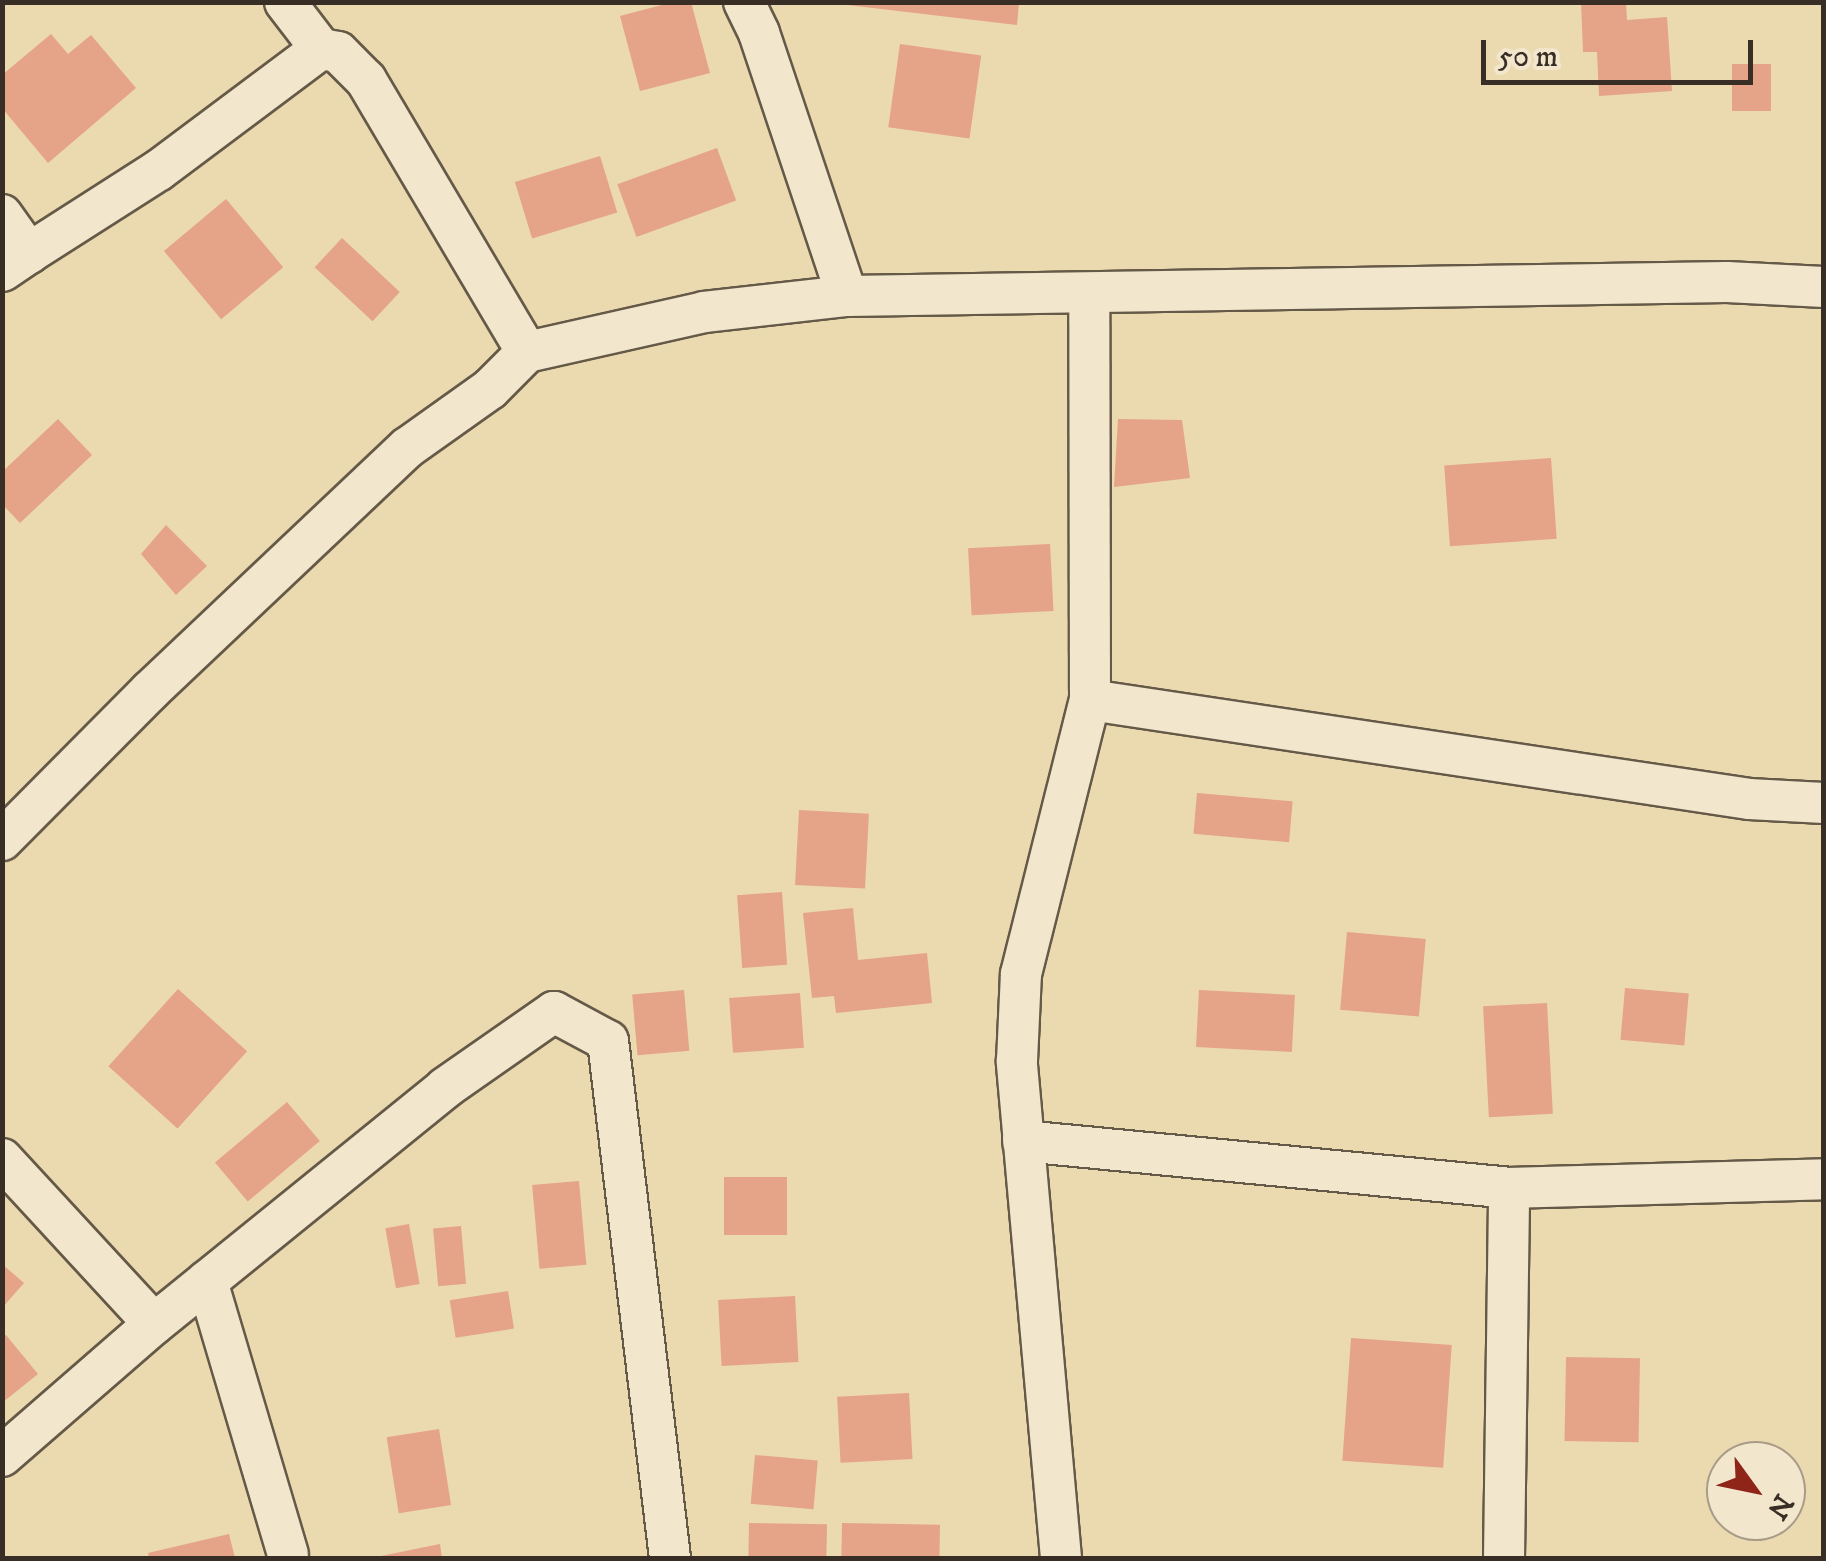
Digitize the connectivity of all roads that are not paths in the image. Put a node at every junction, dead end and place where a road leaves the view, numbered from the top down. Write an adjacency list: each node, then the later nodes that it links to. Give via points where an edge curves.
1 (284, 2): 3 (street)
2 (744, 2): 7 (street)
3 (321, 49): 5 (street, via 159,170); 9 (street, via 338,52 366,80)
4 (2, 215): 5 (street)
5 (16, 262)
6 (1824, 287): 8 (street, via 1727,282)
7 (847, 296): 8 (street); 9 (street, via 704,312)
8 (1089, 296): 10 (street)
9 (527, 352): 12 (street, via 490,389 407,448)
10 (1090, 700): 11 (street, via 1748,799); 13 (street, via 1021,974 1017,1061)
11 (1824, 804)
12 (2, 840)
13 (1023, 1141): 16 (street); 22 (street)
14 (2, 1159): 18 (street)
15 (1824, 1179): 16 (street)
16 (1508, 1188): 23 (street)
17 (207, 1282): 18 (street); 20 (street); 21 (street, via 445,1088 554,1012 608,1041)
18 (154, 1324): 19 (street)
19 (2, 1456)
20 (288, 1554)
21 (670, 1558)
22 (1061, 1558)
23 (1504, 1558)

